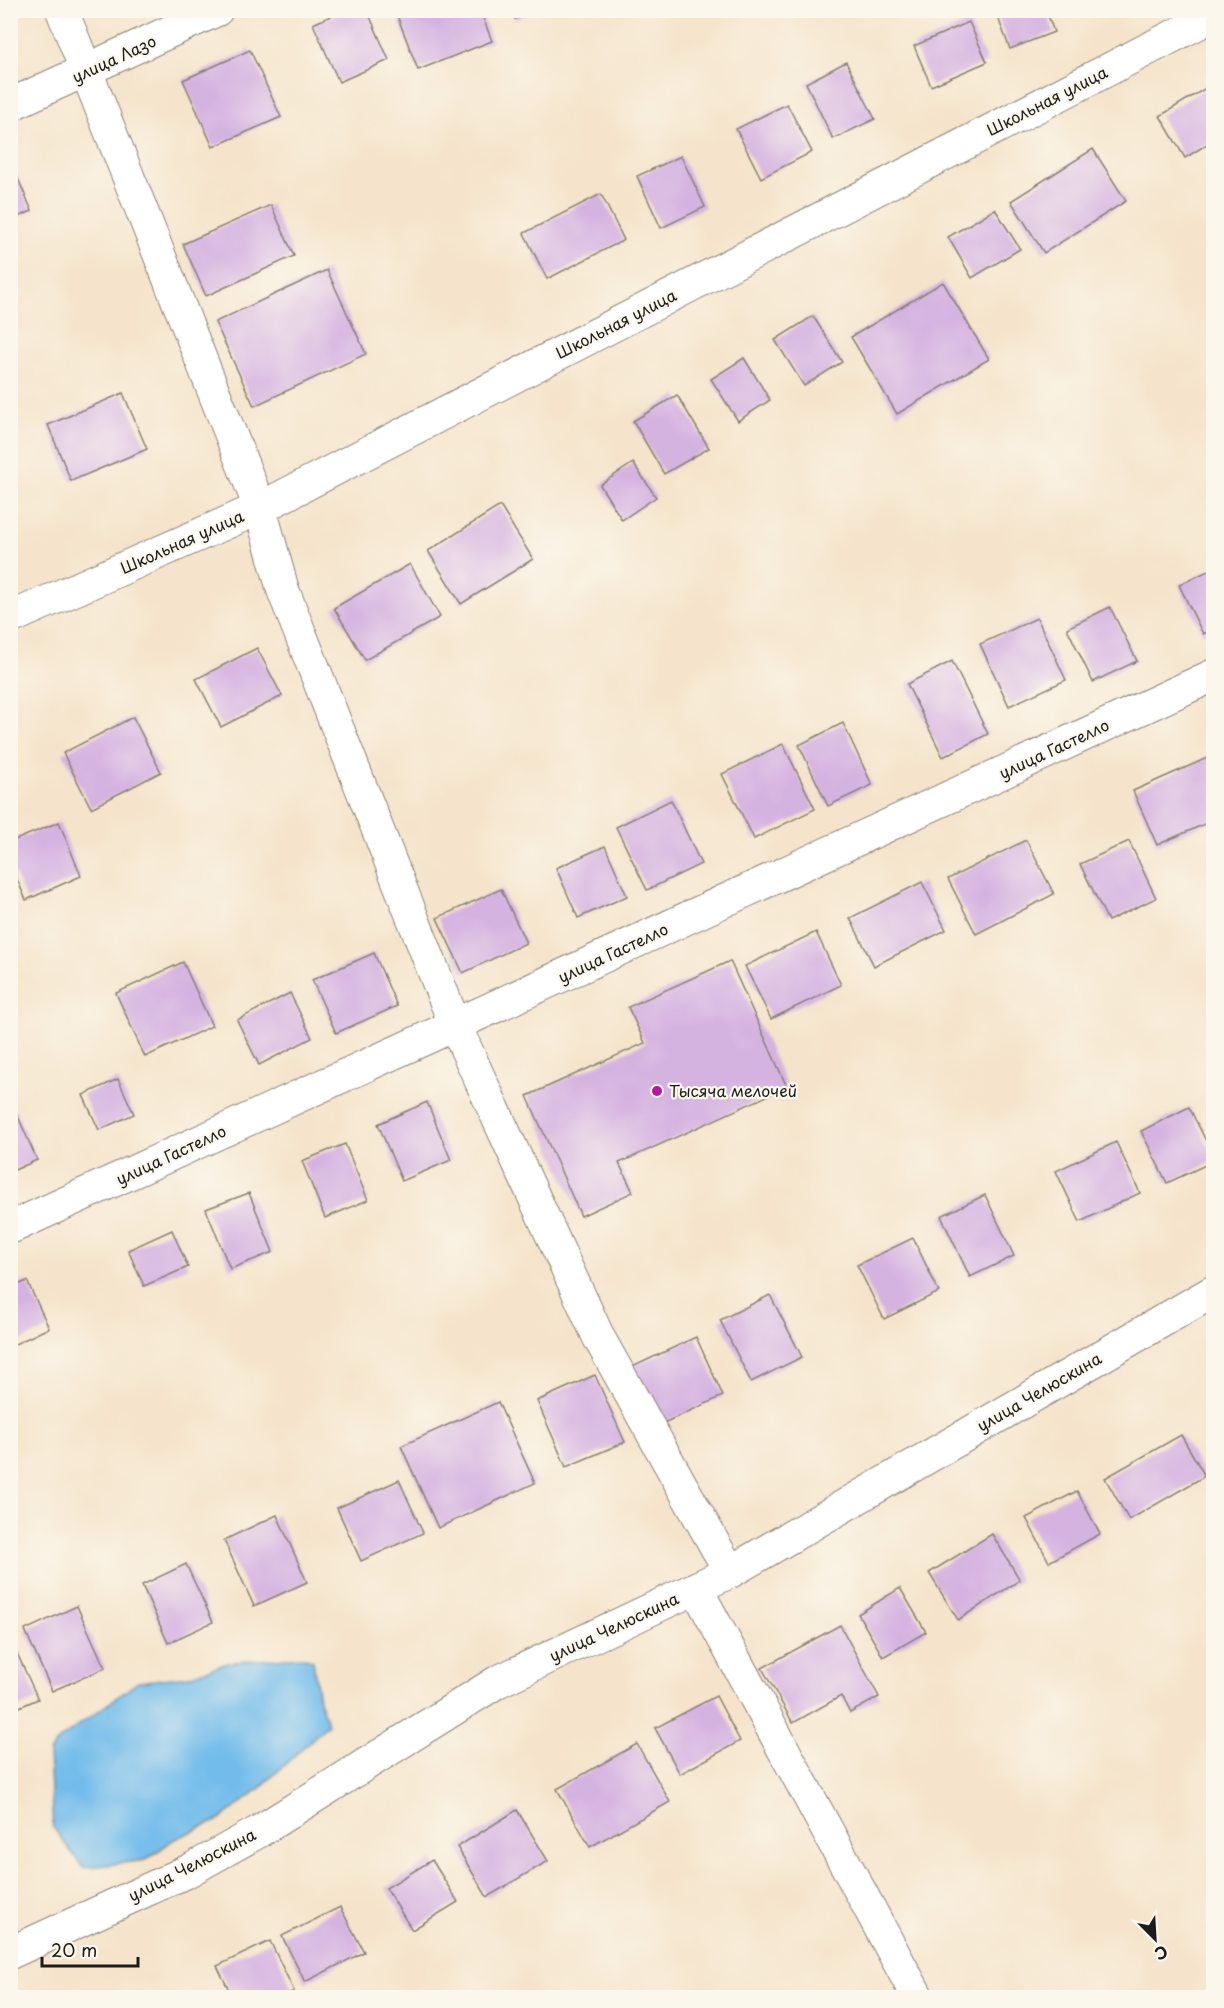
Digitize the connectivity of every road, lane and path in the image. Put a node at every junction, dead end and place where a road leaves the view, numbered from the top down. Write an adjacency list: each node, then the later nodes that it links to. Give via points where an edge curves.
1 (62, 10): 4 (street)
2 (217, 10): 4 (street, улица Лазо)
3 (1214, 15): 6 (street, Школьная улица)
4 (86, 72): 5 (street, улица Лазо); 6 (street)
5 (10, 105)
6 (260, 508): 7 (street, Школьная улица); 9 (street, via 284,590)
7 (10, 618)
8 (1214, 675): 9 (street, улица Гастелло)
9 (455, 1025): 10 (street, улица Гастелло); 12 (street, via 599,1338)
10 (10, 1228)
11 (1214, 1292): 12 (street, улица Челюскина)
12 (730, 1572): 13 (street, улица Челюскина)
13 (696, 1588): 14 (street, улица Челюскина, via 497,1682 258,1832 188,1871); 15 (street)
14 (10, 1953)
15 (918, 1998)

